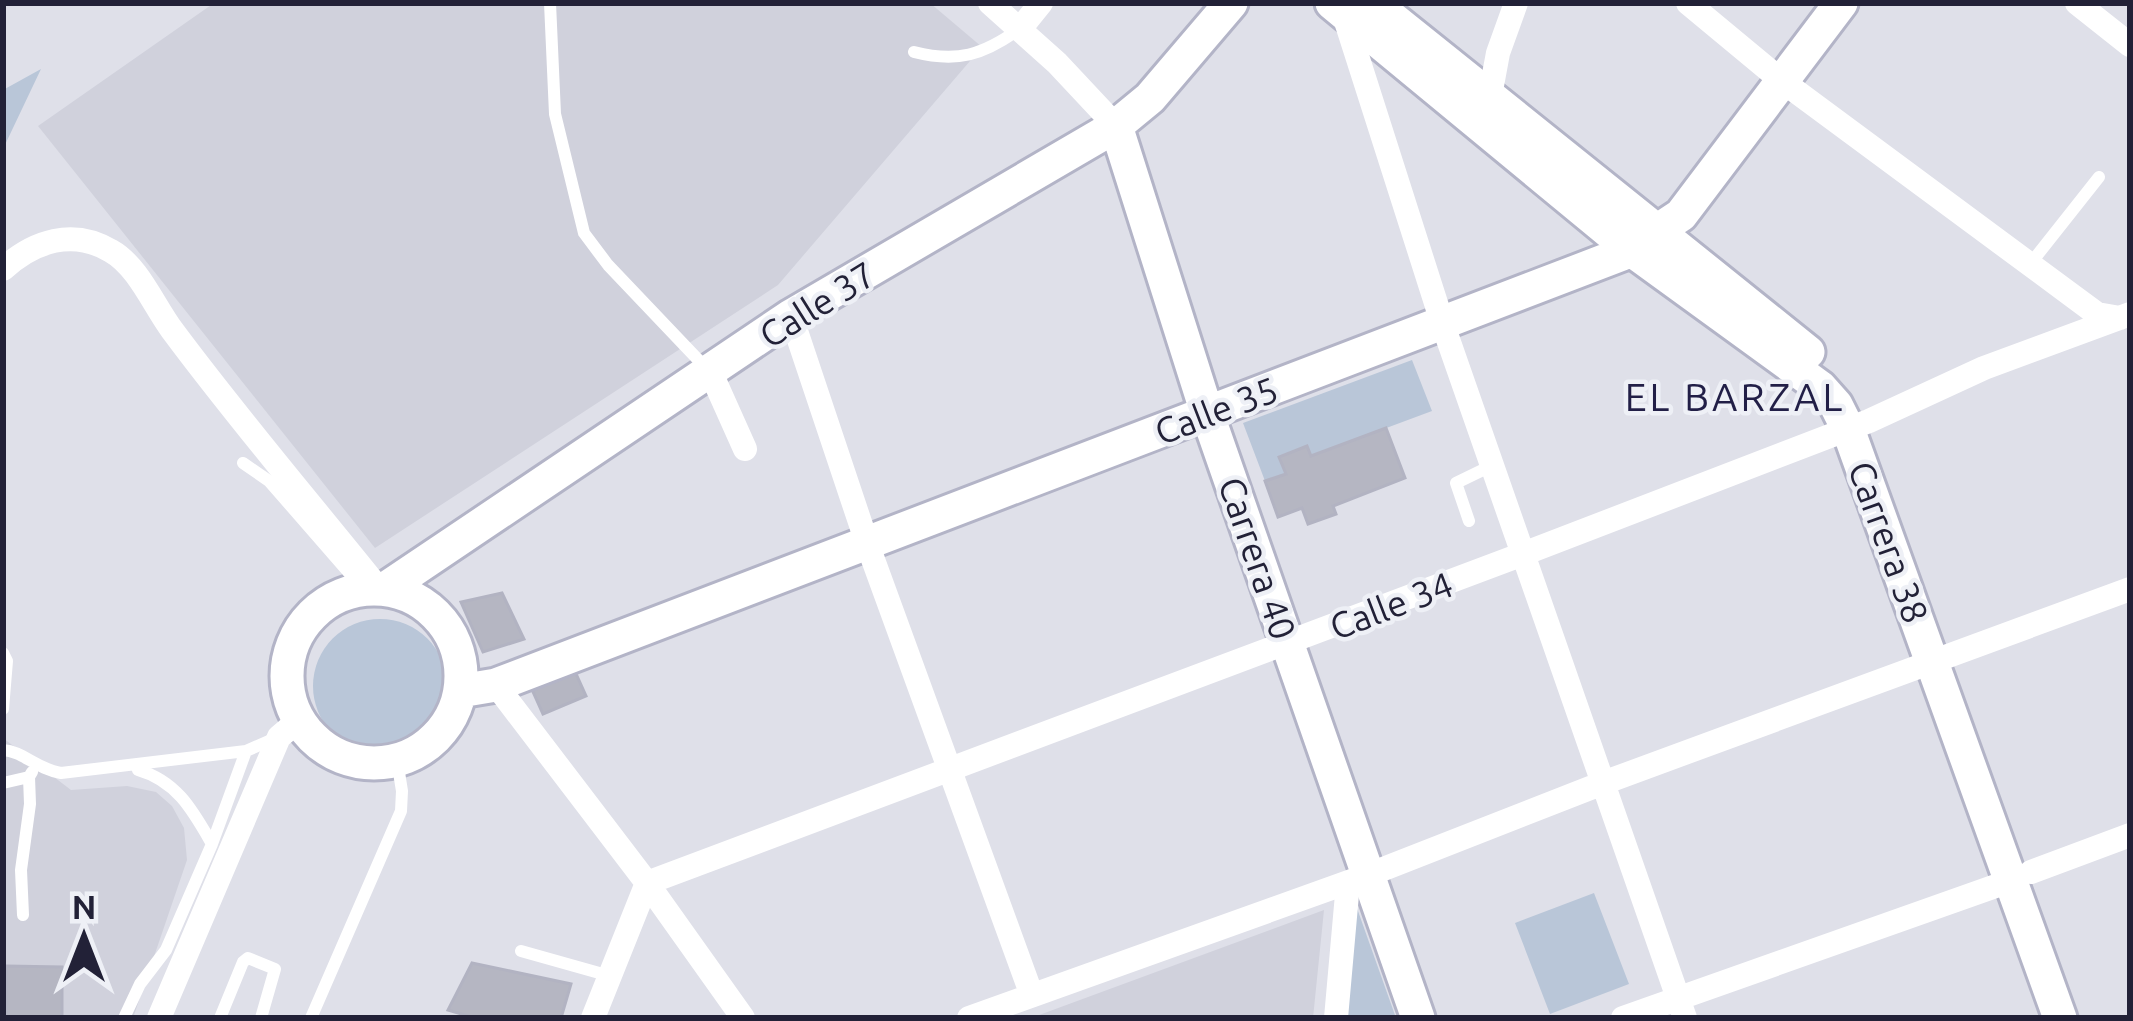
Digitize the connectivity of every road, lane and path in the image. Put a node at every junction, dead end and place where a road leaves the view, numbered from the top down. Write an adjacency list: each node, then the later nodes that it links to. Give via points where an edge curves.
1 (550, 3): 23 (lane, via 555,114 584,233)
2 (990, 3): 10 (street, Carrera 40)
3 (1041, 3): 10 (street)
4 (1231, 3): 15 (street, Calle 37)
5 (1516, 3): 14 (street)
6 (1688, 3): 13 (street)
7 (1841, 3): 13 (street, Calle 35)
8 (2077, 3): 11 (street)
9 (1350, 6): 14 (street, Carrera 38); 17 (street, Carrera 38); 22 (street)
10 (1020, 29): 12 (lane, via 959,59); 15 (street, Carrera 40)
11 (2130, 45)
12 (914, 52)
13 (1782, 81): 17 (street, Calle 35, via 1681,215); 18 (street)
14 (1490, 96): 17 (street, Carrera 38)
15 (1116, 126): 20 (street, Calle 37); 24 (street, Carrera 40)
16 (2099, 177): 18 (lane)
17 (1643, 240): 22 (street, Calle 35); 25 (street, Carrera 38, via 1837,374 1855,394)
18 (2031, 263): 21 (street, via 2096,314)
19 (3, 269): 32 (street, via 33,246 68,238 95,243 127,264)
20 (791, 316): 23 (street, Calle 37); 30 (street)
21 (2127, 320): 25 (street, Calle 34, via 1984,368)
22 (1443, 325): 24 (street, Calle 35); 28 (street)
23 (711, 374): 26 (street); 32 (street, Calle 37)
24 (1207, 413): 30 (street, Calle 35); 34 (street, Carrera 40)
25 (1858, 425): 31 (street, Calle 34); 36 (street, Carrera 38)
26 (745, 449)
27 (243, 463): 32 (lane)
28 (1492, 466): 29 (lane, via 1456,483); 31 (street)
29 (1469, 521)
30 (867, 543): 37 (street, Calle 35); 45 (street)
31 (1523, 554): 34 (street, Calle 34); 48 (street)
32 (376, 589): 38 (street, via 407,594 447,628); 40 (street, via 324,605 296,638)
33 (2130, 589): 36 (street)
34 (1288, 644): 45 (street, Calle 34); 52 (street, Carrera 40)
35 (3, 653): 39 (lane)
36 (1943, 660): 48 (street); 51 (street, Carrera 38)
37 (496, 685): 38 (street, Calle 35); 53 (street)
38 (460, 691): 43 (street, via 435,738)
39 (3, 709)
40 (289, 728): 42 (lane); 43 (street, via 342,756); 60 (street)
41 (3, 750): 46 (lane, via 16,751)
42 (246, 751): 44 (lane); 50 (lane)
43 (397, 760): 63 (lane, via 400,811)
44 (125, 768): 46 (lane); 50 (lane, via 171,786)
45 (949, 771): 53 (street, Calle 34); 57 (street)
46 (32, 772): 47 (lane); 54 (lane)
47 (3, 783)
48 (1603, 783): 52 (street); 58 (street)
49 (2130, 835): 51 (street)
50 (212, 844): 59 (lane, via 166,950)
51 (2020, 877): 58 (street); 70 (street, Carrera 38); 71 (street, Carrera 38)
52 (1358, 879): 57 (street); 67 (street); 68 (street, Carrera 40)
53 (647, 883): 56 (street); 65 (street)
54 (23, 915)
55 (521, 951): 56 (lane)
56 (612, 977): 64 (street)
57 (1031, 993): 66 (street)
58 (1682, 1008): 69 (street)
59 (124, 1018)
60 (159, 1018)
61 (220, 1018): 62 (lane, via 248,958 275,969)
62 (261, 1018)
63 (311, 1018)
64 (593, 1018)
65 (742, 1018)
66 (969, 1018)
67 (1336, 1018)
68 (1418, 1018)
69 (1623, 1018)
70 (2060, 1018)
71 (2084, 1018)

